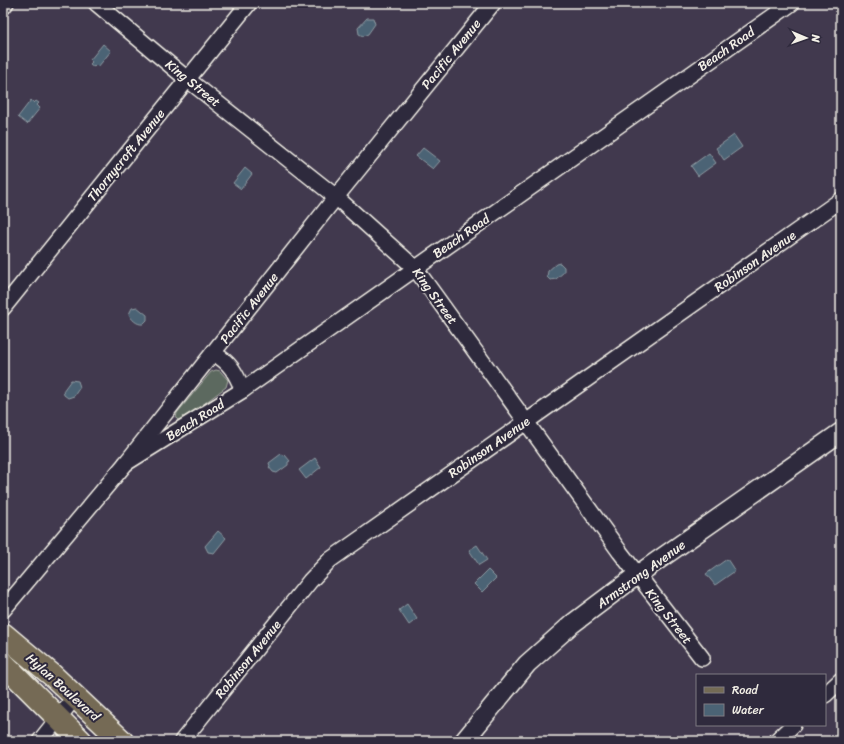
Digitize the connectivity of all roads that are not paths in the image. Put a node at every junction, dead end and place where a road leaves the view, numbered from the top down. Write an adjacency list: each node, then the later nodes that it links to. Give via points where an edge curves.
1 (6, 3): 6 (street)
2 (96, 3): 7 (street, King Street)
3 (249, 3): 7 (street, Thornycroft Avenue)
4 (493, 3): 8 (street, Pacific Avenue)
5 (792, 3): 10 (street, Beach Road)
6 (3, 6)
7 (187, 79): 8 (street, King Street); 11 (street, Thornycroft Avenue)
8 (336, 197): 10 (street, King Street); 12 (street, Pacific Avenue)
9 (841, 200): 14 (street, Robinson Avenue)
10 (415, 268): 13 (street, Beach Road); 14 (street, King Street)
11 (3, 308)
12 (213, 353): 13 (street, via 230,364); 16 (street, Pacific Avenue)
13 (243, 390): 16 (street, Beach Road)
14 (526, 421): 17 (street, King Street); 30 (street, Robinson Avenue, via 330,560)
15 (841, 432): 17 (street, Armstrong Avenue)
16 (126, 463): 18 (street, Pacific Avenue)
17 (637, 575): 20 (street, King Street); 31 (street, Armstrong Avenue, via 572,624 527,664)
18 (3, 610)
19 (3, 634): 24 (main road, Hylan Boulevard)
20 (702, 658)
21 (3, 664): 25 (main road, Hylan Boulevard)
22 (841, 680): 23 (street)
23 (826, 694)
24 (75, 697): 25 (street); 29 (main road, Hylan Boulevard)
25 (58, 719): 27 (street); 28 (main road, Hylan Boulevard)
26 (792, 726): 32 (street)
27 (40, 741)
28 (81, 741)
29 (122, 741)
30 (182, 741)
31 (464, 741)
32 (776, 741)

